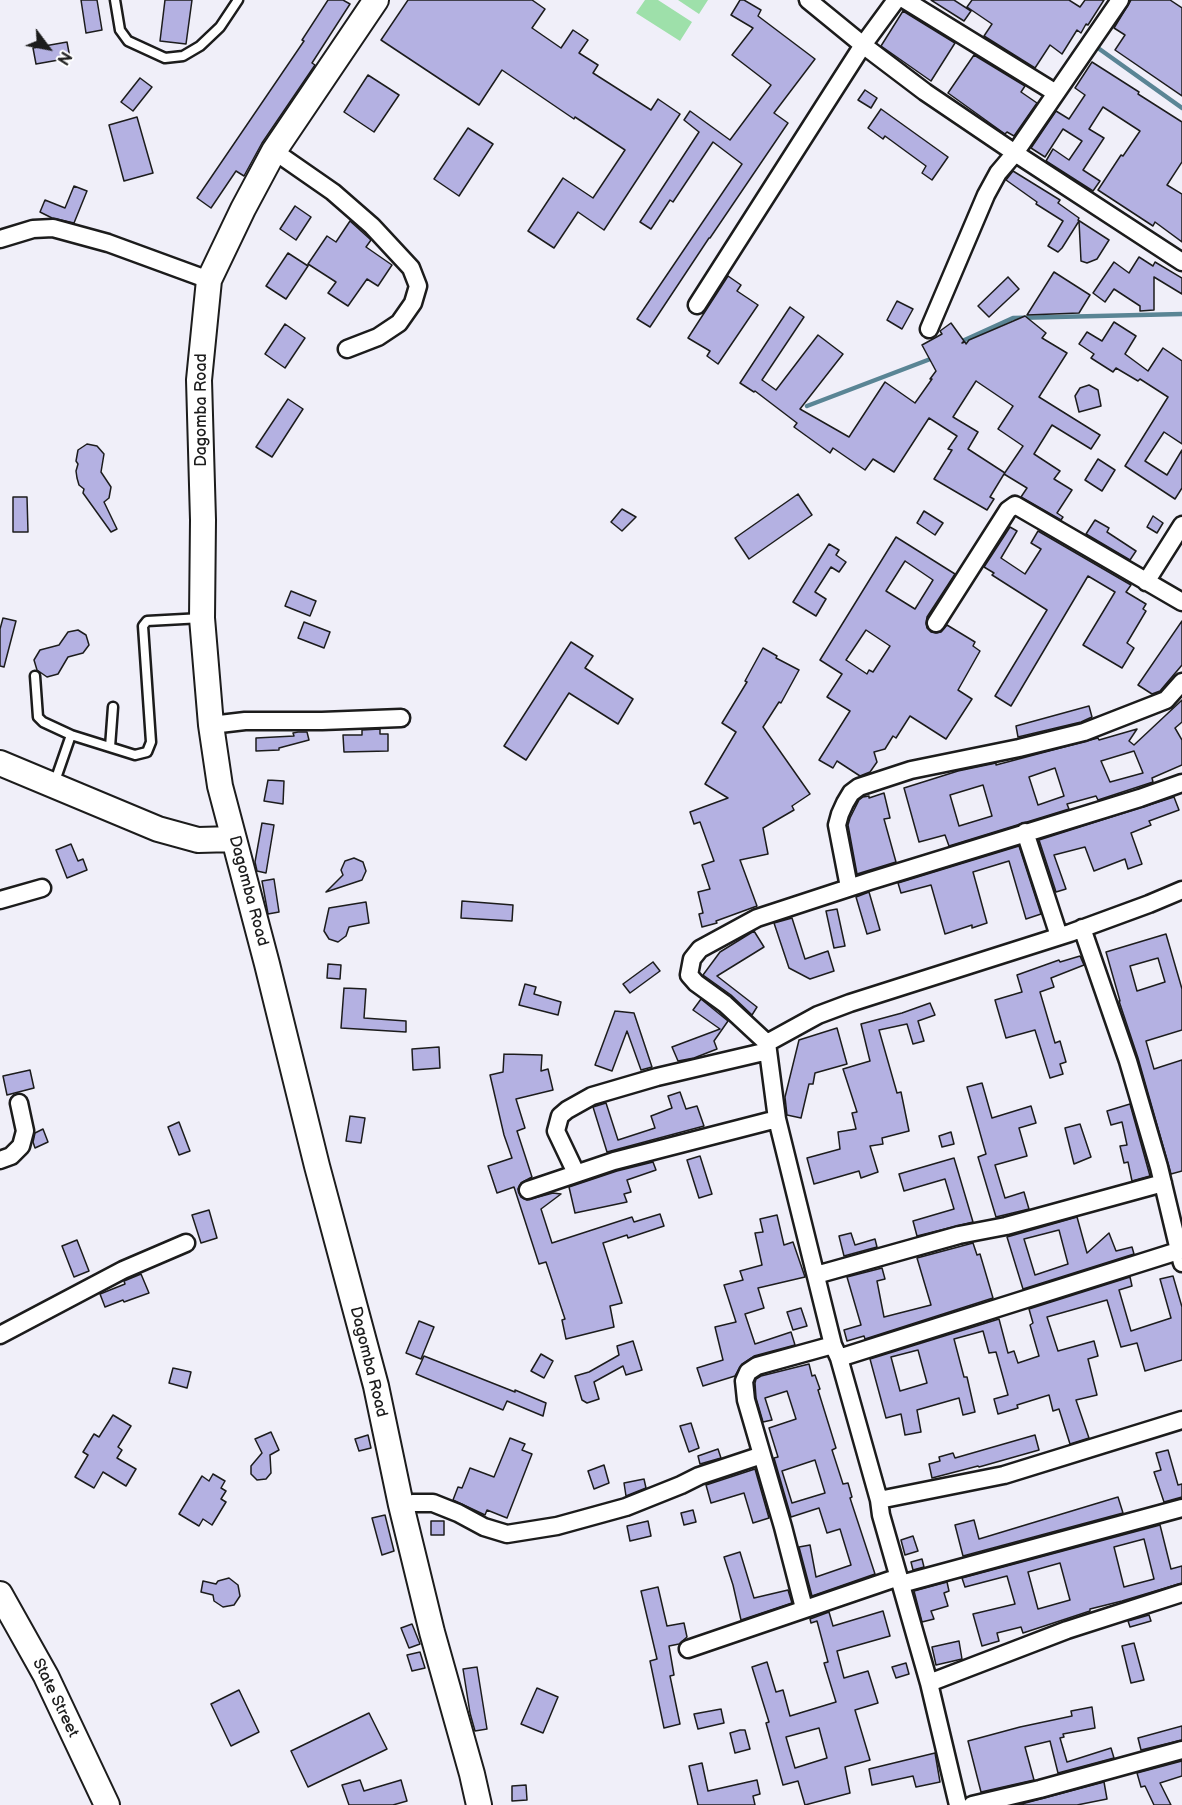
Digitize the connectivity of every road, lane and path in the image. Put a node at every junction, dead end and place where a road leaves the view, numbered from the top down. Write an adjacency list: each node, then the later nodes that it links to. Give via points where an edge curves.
1 (115, 0): 2 (lane, via 120,30 128,41 165,58 183,56 200,46 220,27)
2 (238, 0)
3 (808, 0): 8 (street)
4 (896, 0): 8 (street)
5 (905, 0): 9 (street)
6 (1120, 0): 9 (street)
7 (372, 1): 10 (street, Dagomba Road)
8 (863, 45): 11 (street); 15 (street)
9 (1056, 93): 11 (street)
10 (274, 151): 14 (street, Dagomba Road); 17 (street, via 333,192 372,226 411,268 418,286 413,303 399,323 378,337)
11 (1015, 153): 13 (street); 16 (street, via 986,195)
12 (0, 239): 14 (street, via 33,229 53,228 108,243)
13 (1182, 262)
14 (209, 280): 21 (street, Dagomba Road, via 199,380)
15 (697, 305)
16 (929, 329)
17 (347, 349)
18 (1182, 525): 19 (street)
19 (1146, 582): 20 (street); 22 (street, via 1015,505 1008,510)
20 (1182, 602)
21 (202, 618): 27 (street, Dagomba Road); 29 (lane, via 145,623 150,747 135,755)
22 (936, 622)
23 (35, 676): 28 (lane, via 38,717)
24 (1182, 682): 35 (street, via 1166,700 1084,732 911,770 859,787 845,803 837,825)
25 (113, 707): 29 (lane)
26 (401, 718): 27 (street)
27 (211, 725): 34 (street, Dagomba Road, via 220,786)
28 (71, 735): 29 (lane); 32 (lane)
29 (110, 747)
30 (0, 763): 32 (street)
31 (1182, 783): 33 (street)
32 (53, 785): 34 (street, via 158,829 198,840)
33 (1025, 832): 35 (street); 40 (street)
34 (234, 839): 56 (street, Dagomba Road, via 376,1386)
35 (849, 887): 41 (street, via 757,918 700,949 692,959 689,975)
36 (42, 888): 38 (street)
37 (1182, 890): 39 (street)
38 (0, 900)
39 (1082, 928): 40 (street); 46 (street, via 1128,1061)
40 (1059, 936): 41 (street, via 818,1015)
41 (768, 1047): 43 (street); 45 (street, via 591,1096 567,1110 560,1116 556,1131)
42 (19, 1103): 44 (street, via 25,1131 21,1146)
43 (777, 1119): 45 (street); 50 (street)
44 (0, 1160)
45 (576, 1173): 47 (street)
46 (1163, 1183): 49 (street); 50 (street)
47 (528, 1190)
48 (186, 1243): 51 (street, via 123,1270)
49 (1180, 1257): 52 (street)
50 (816, 1275): 52 (street)
51 (0, 1335)
52 (836, 1352): 54 (street, via 757,1366 748,1372 744,1387); 55 (street)
53 (1182, 1420): 55 (street, via 1004,1475)
54 (762, 1455): 56 (street, via 626,1507 556,1526 507,1534 433,1503); 61 (street)
55 (879, 1500): 58 (street)
56 (401, 1505): 66 (street, Dagomba Road)
57 (1182, 1508): 58 (street)
58 (900, 1581): 61 (street); 63 (street)
59 (1182, 1593): 63 (street, via 1067,1630)
60 (0, 1594): 65 (street, State Street, via 46,1676)
61 (804, 1608): 62 (street)
62 (688, 1649)
63 (929, 1683): 67 (street)
64 (1182, 1750): 68 (street)
65 (107, 1805)
66 (479, 1805)
67 (958, 1805)
68 (972, 1805)

